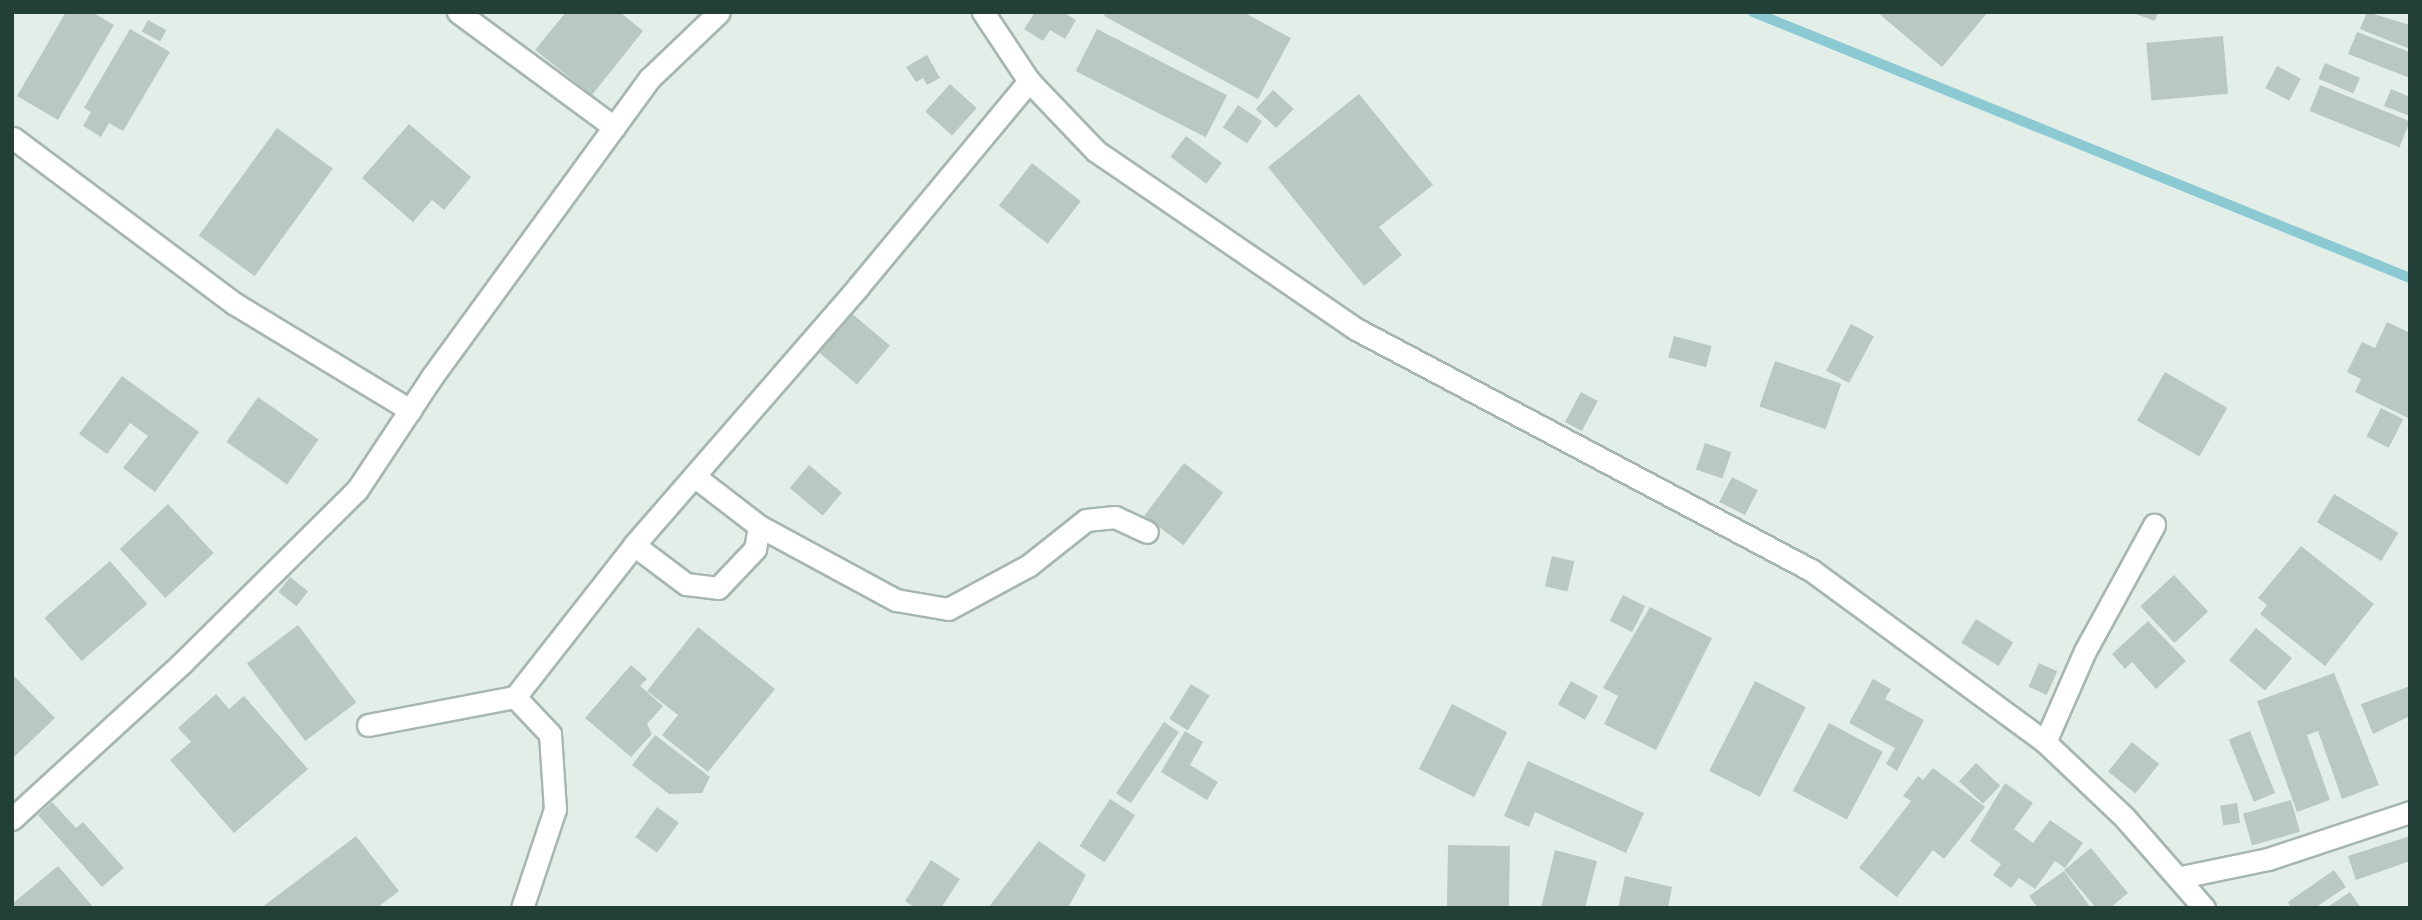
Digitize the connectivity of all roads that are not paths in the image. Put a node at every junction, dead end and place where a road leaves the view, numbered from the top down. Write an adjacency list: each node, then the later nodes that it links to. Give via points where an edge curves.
1 (458, 12): 5 (street)
2 (719, 12): 5 (street, via 650,78)
3 (983, 12): 4 (street)
4 (1029, 81): 8 (street); 15 (street, via 1096,151 1356,329 1811,570)
5 (614, 127): 7 (street)
6 (13, 138): 7 (street, via 236,304)
7 (410, 410): 17 (street, via 357,490 181,663)
8 (694, 475): 10 (street); 12 (street)
9 (2154, 525): 15 (street, via 2085,651)
10 (760, 526): 11 (street, via 896,600 948,609 1028,566 1086,520 1115,517); 12 (street, via 755,550 718,588 686,584)
11 (1147, 533)
12 (634, 545): 13 (street)
13 (515, 697): 14 (street); 19 (street, via 551,734 555,809)
14 (368, 726)
15 (2045, 742): 18 (street)
16 (2410, 812): 18 (street, via 2268,859)
17 (12, 819)
18 (2181, 877): 20 (street)
19 (522, 908)
20 (2204, 908)

